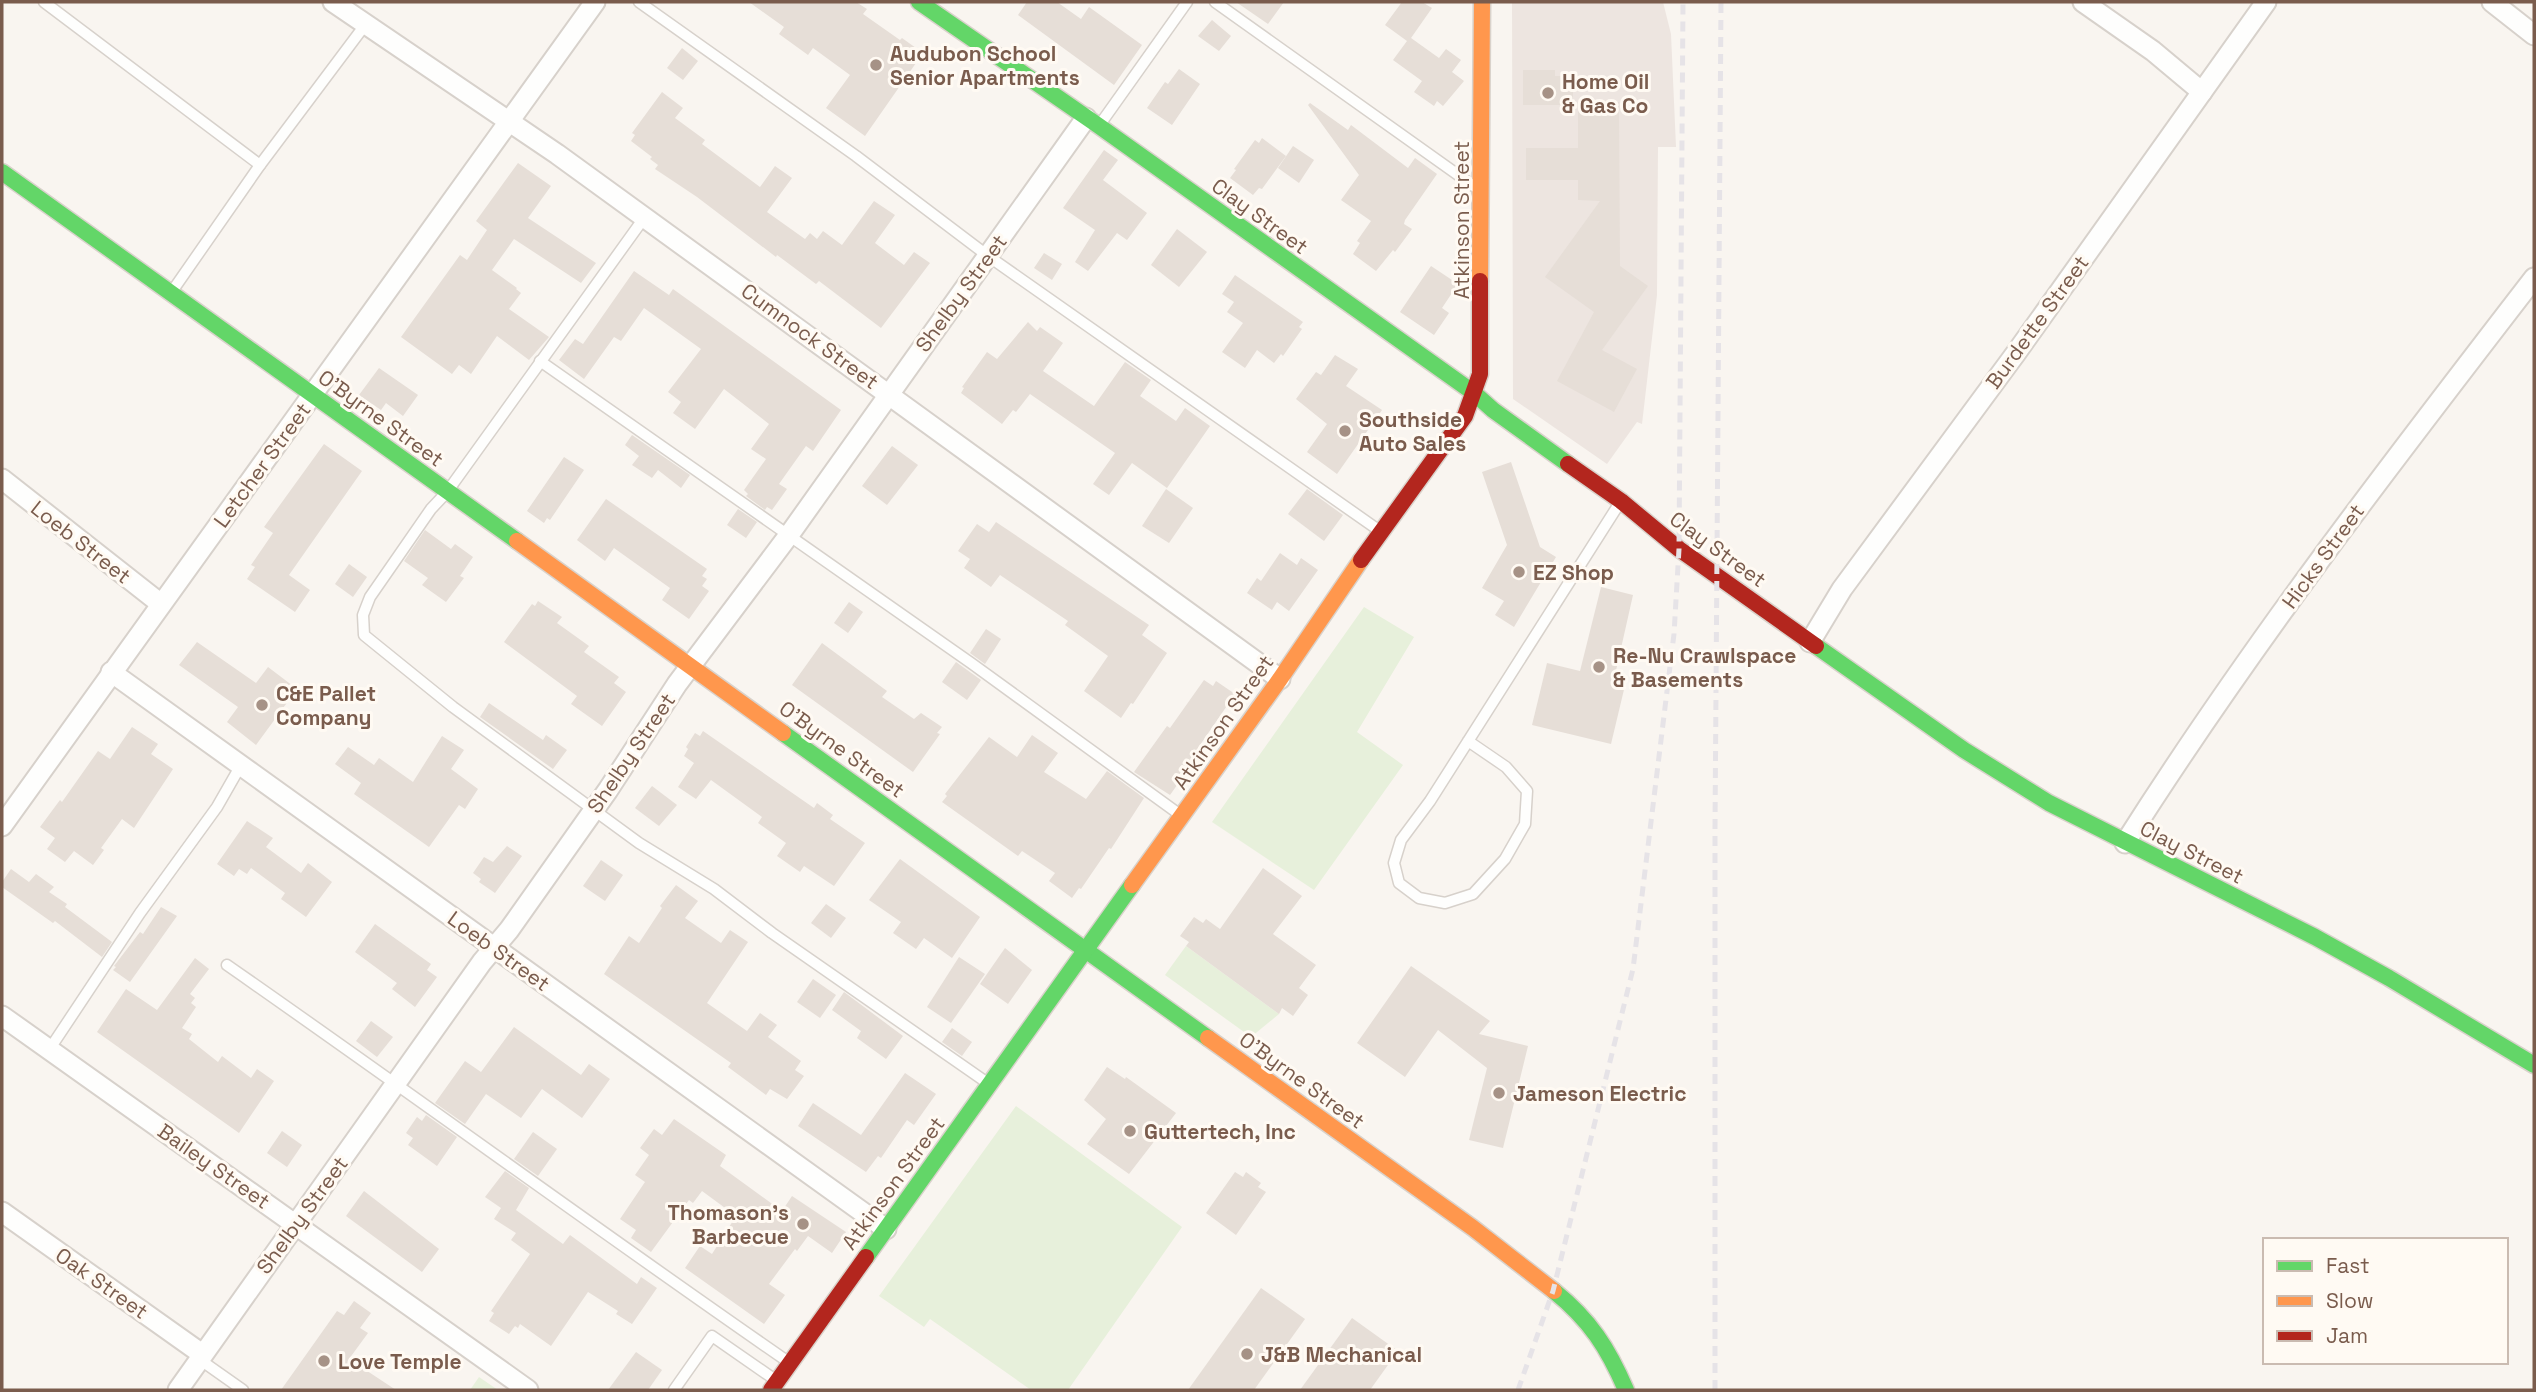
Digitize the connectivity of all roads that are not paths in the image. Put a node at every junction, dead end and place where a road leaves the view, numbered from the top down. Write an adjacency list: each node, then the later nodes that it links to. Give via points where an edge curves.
1 (44, 2): 17 (lane)
2 (333, 2): 12 (street, Cumnock Street)
3 (596, 2): 15 (street, Letcher Street)
4 (639, 2): 21 (lane)
5 (919, 2): 16 (street, Clay Street)
6 (1187, 2): 16 (lane)
7 (1215, 2): 19 (lane)
8 (1482, 2): 19 (street, Atkinson Street)
9 (2083, 2): 14 (street)
10 (2266, 2): 14 (street, Burdette Street)
11 (2493, 2): 13 (street)
12 (365, 25): 15 (street, Cumnock Street); 17 (lane)
13 (2534, 35)
14 (2202, 92): 34 (street, Burdette Street, via 1842,589)
15 (510, 121): 20 (street, Cumnock Street); 27 (street, Letcher Street)
16 (1092, 122): 21 (street, Shelby Street); 25 (street, Clay Street)
17 (260, 165): 23 (lane)
18 (2, 172): 23 (street, O'Byrne Street)
19 (1482, 191): 25 (street, Atkinson Street, via 1480,374)
20 (644, 218): 24 (lane); 26 (street, Cumnock Street)
21 (988, 256): 26 (street, Shelby Street); 31 (lane)
22 (2534, 278): 43 (street, Hicks Street, via 2291,599)
23 (171, 293): 27 (street, O'Byrne Street)
24 (540, 361): 29 (lane); 32 (lane)
25 (1474, 393): 30 (street, Clay Street); 31 (street, Atkinson Street, via 1465,416)
26 (890, 394): 32 (street, Shelby Street); 37 (street, Cumnock Street)
27 (313, 395): 29 (street, O'Byrne Street); 33 (street, Letcher Street)
28 (2, 479): 33 (street, Loeb Street)
29 (447, 492): 35 (street, O'Byrne Street); 40 (lane, via 370,597 363,615 364,635 453,707)
30 (1621, 501): 34 (street, Clay Street, via 1679,549); 38 (lane)
31 (1380, 531): 37 (street, Atkinson Street)
32 (789, 535): 35 (street, Shelby Street); 41 (lane)
33 (161, 604): 36 (street, Letcher Street)
34 (1810, 642): 43 (street, Clay Street, via 1964,750)
35 (690, 667): 40 (street, Shelby Street); 45 (street, O'Byrne Street)
36 (111, 672): 39 (street, Loeb Street); 42 (street, Letcher Street)
37 (1280, 679): 41 (street, Atkinson Street)
38 (1468, 741): 38 (lane, via 1401,840 1394,863 1399,883 1419,898 1445,903 1473,894 1505,859 1525,824 1527,791 1506,767)
39 (241, 765): 44 (street, Loeb Street); 48 (lane, via 217,807)
40 (594, 809): 44 (street, Shelby Street); 51 (lane)
41 (1182, 816): 45 (street, Atkinson Street)
42 (2, 826)
43 (2125, 843): 49 (street, Clay Street, via 2315,937)
44 (495, 948): 50 (street, Shelby Street); 54 (street, Loeb Street)
45 (1086, 951): 51 (street, Atkinson Street); 62 (street, O'Byrne Street, via 1473,1228 1553,1291 1604,1343)
46 (228, 965): 50 (lane)
47 (2, 1016): 48 (street, Bailey Street)
48 (49, 1049): 53 (street, Bailey Street)
49 (2534, 1065)
50 (396, 1084): 53 (street, Shelby Street); 56 (lane)
51 (989, 1085): 54 (street, Atkinson Street)
52 (2, 1212): 55 (street, Oak Street)
53 (295, 1224): 55 (street, Shelby Street); 60 (street, Bailey Street)
54 (886, 1229): 56 (street, Atkinson Street)
55 (201, 1357): 58 (street, Shelby Street); 59 (lane)
56 (790, 1364): 57 (street, Atkinson Street)
57 (774, 1386): 61 (lane, via 712,1336)
58 (178, 1390)
59 (243, 1390)
60 (528, 1390)
61 (674, 1390)
62 (1626, 1390)

